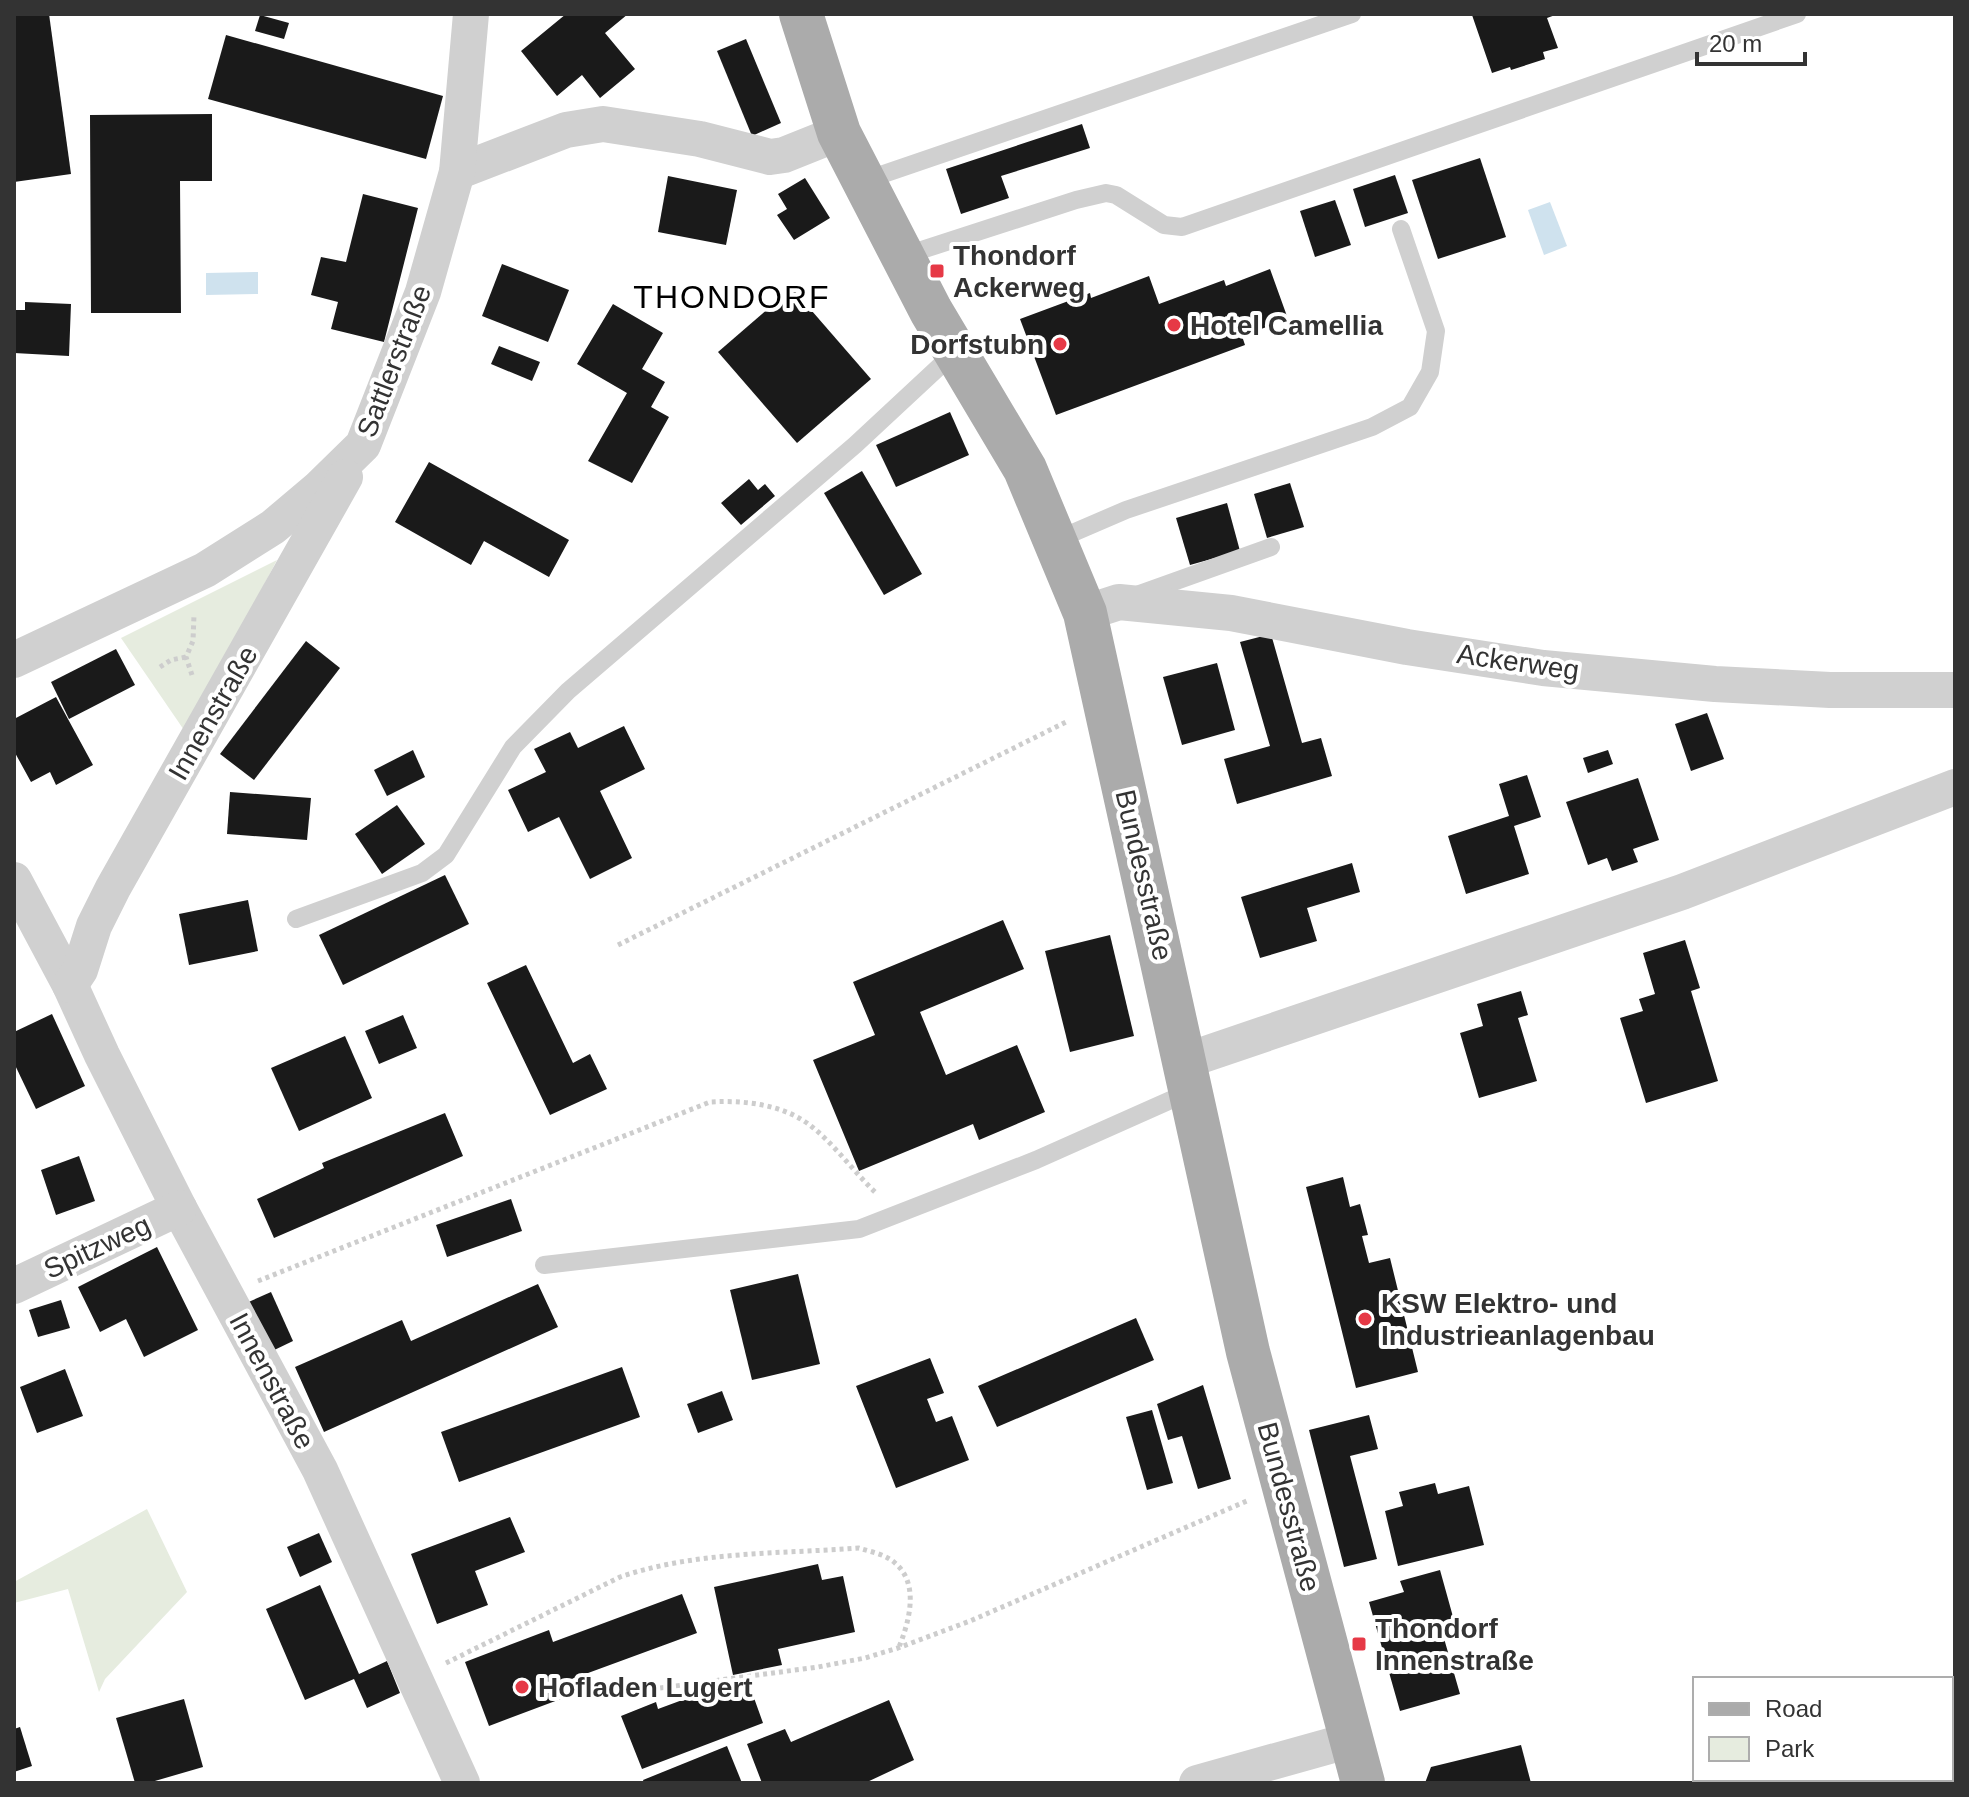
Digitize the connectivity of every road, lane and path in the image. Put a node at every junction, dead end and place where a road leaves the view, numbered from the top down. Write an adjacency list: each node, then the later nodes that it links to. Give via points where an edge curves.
1 (1352, 14): 7 (lane)
2 (1797, 14): 9 (lane, via 1182,227 1164,225 1106,193)
3 (474, 16): 6 (street, Sattlerstraße)
4 (808, 16): 5 (main road, Bundesstraße)
5 (839, 133): 6 (street, via 770,157 700,139 603,124 566,130); 7 (main road, Bundesstraße)
6 (457, 172): 11 (street, Sattlerstraße, via 423,292)
7 (862, 181): 9 (main road, Bundesstraße)
8 (1401, 229): 12 (lane, via 1436,331 1430,372 1410,407 1372,427 1126,510)
9 (903, 256): 10 (main road, Bundesstraße)
10 (955, 352): 12 (main road, Bundesstraße, via 1025,469); 24 (lane, via 855,445 568,691 513,747 446,855 422,873)
11 (363, 445): 14 (street, Sattlerstraße, via 273,527); 21 (street, Innenstraße)
12 (1054, 541): 15 (main road, Bundesstraße)
13 (1271, 547): 15 (lane)
14 (181, 581): 16 (path, via 194,610 193,641); 17 (street, Sattlerstraße)
15 (1102, 607): 19 (street, Ackerweg, via 1231,613 1543,668 1729,685); 20 (main road, Bundesstraße)
16 (186, 657): 18 (path); 21 (path, via 190,673)
17 (14, 660)
18 (160, 667)
19 (1955, 690)
20 (1106, 703): 25 (path); 27 (main road, Bundesstraße)
21 (216, 707): 26 (street, Innenstraße, via 113,888)
22 (1955, 787): 27 (street)
23 (14, 880): 26 (street, Innenstraße)
24 (296, 919)
25 (618, 945)
26 (70, 985): 29 (street, Innenstraße)
27 (1188, 1076): 28 (lane, via 1036,1160); 33 (main road, Bundesstraße, via 1248,1352)
28 (918, 1206): 30 (lane, via 859,1229); 32 (path, via 880,1196 810,1125 791,1115 767,1106 710,1102)
29 (179, 1208): 31 (street, Spitzweg); 32 (street, Innenstraße)
30 (544, 1265)
31 (14, 1286)
32 (225, 1294): 35 (street, Innenstraße, via 320,1470)
33 (1284, 1485): 34 (path); 37 (main road, Bundesstraße)
34 (898, 1648): 35 (path, via 909,1623 906,1577 896,1563 859,1548 648,1567); 36 (path, via 818,1667)
35 (415, 1679): 38 (street, Innenstraße)
36 (660, 1688)
37 (1351, 1740): 39 (street); 40 (main road, Bundesstraße)
38 (462, 1783)
39 (1197, 1783)
40 (1363, 1783)

